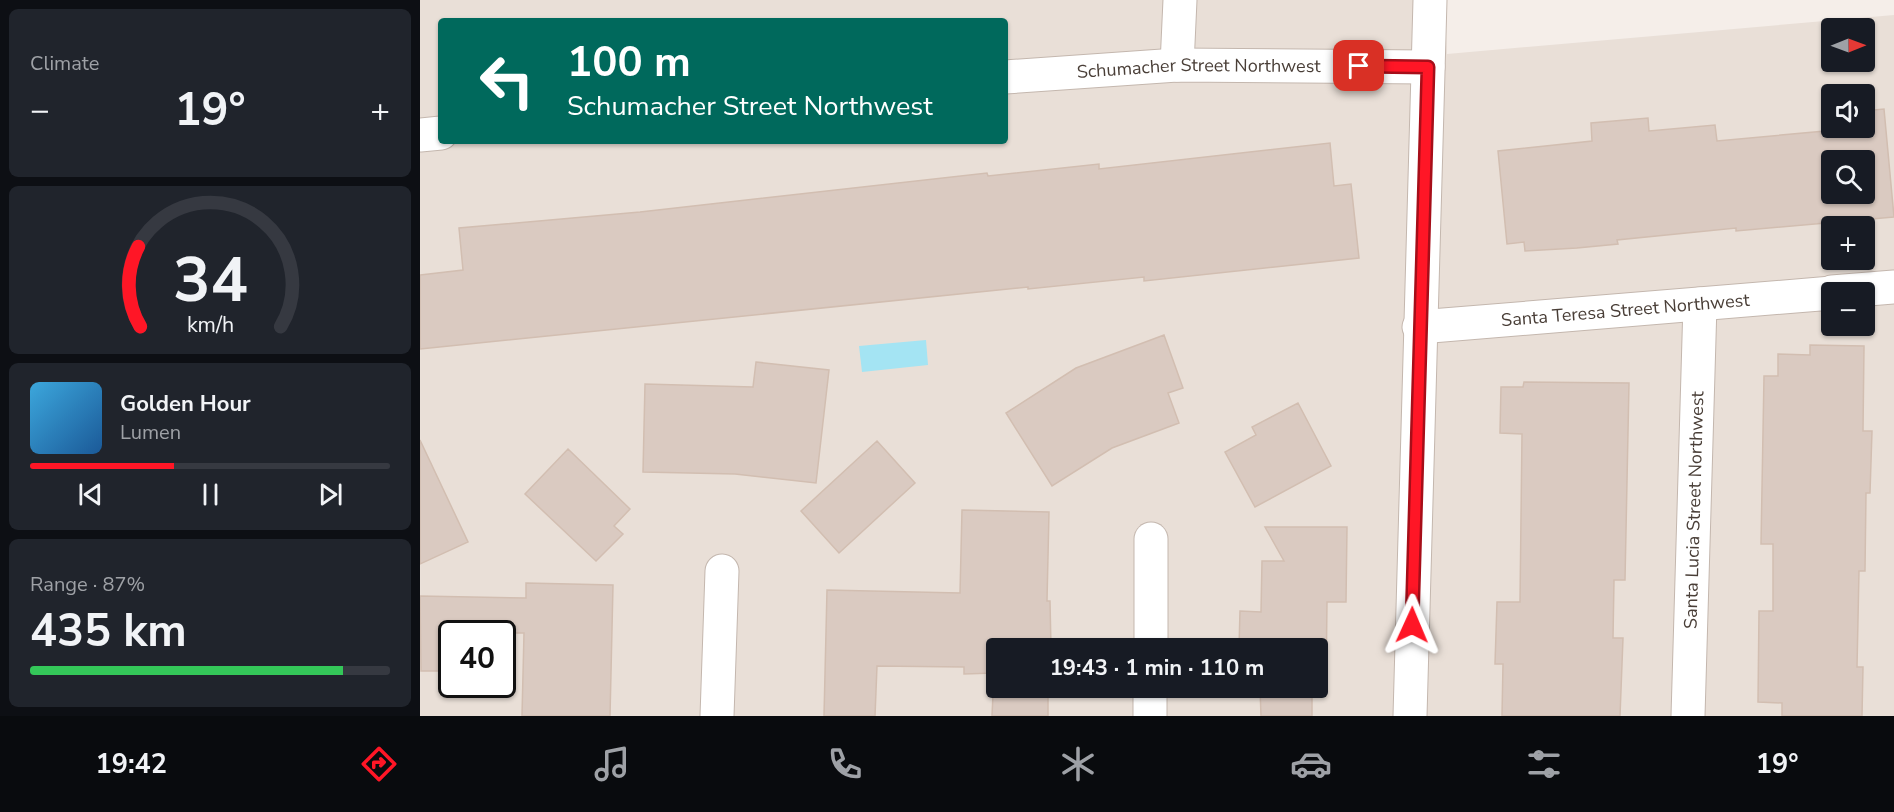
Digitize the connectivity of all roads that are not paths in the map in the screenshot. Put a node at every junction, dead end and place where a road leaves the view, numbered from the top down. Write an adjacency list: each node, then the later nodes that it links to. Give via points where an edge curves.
1 (1180, 0): 3 (street)
2 (1430, 0): 4 (street)
3 (1177, 65): 4 (street, Schumacher Street Northwest); 5 (street, Schumacher Street Northwest)
4 (1428, 67): 12 (street)
5 (1008, 76)
6 (438, 133): 7 (street)
7 (420, 135)
8 (1894, 287): 9 (street, Santa Teresa Street Northwest)
9 (1875, 289)
10 (1821, 293): 11 (street, Santa Teresa Street Northwest)
11 (1700, 304): 12 (street, Santa Teresa Street Northwest); 20 (street, Santa Lucia Street Northwest)
12 (1419, 327): 19 (street)
13 (1152, 539): 15 (street)
14 (722, 571): 17 (street)
15 (1150, 638)
16 (1150, 698): 18 (street)
17 (717, 716)
18 (1150, 716)
19 (1410, 716)
20 (1688, 716)

